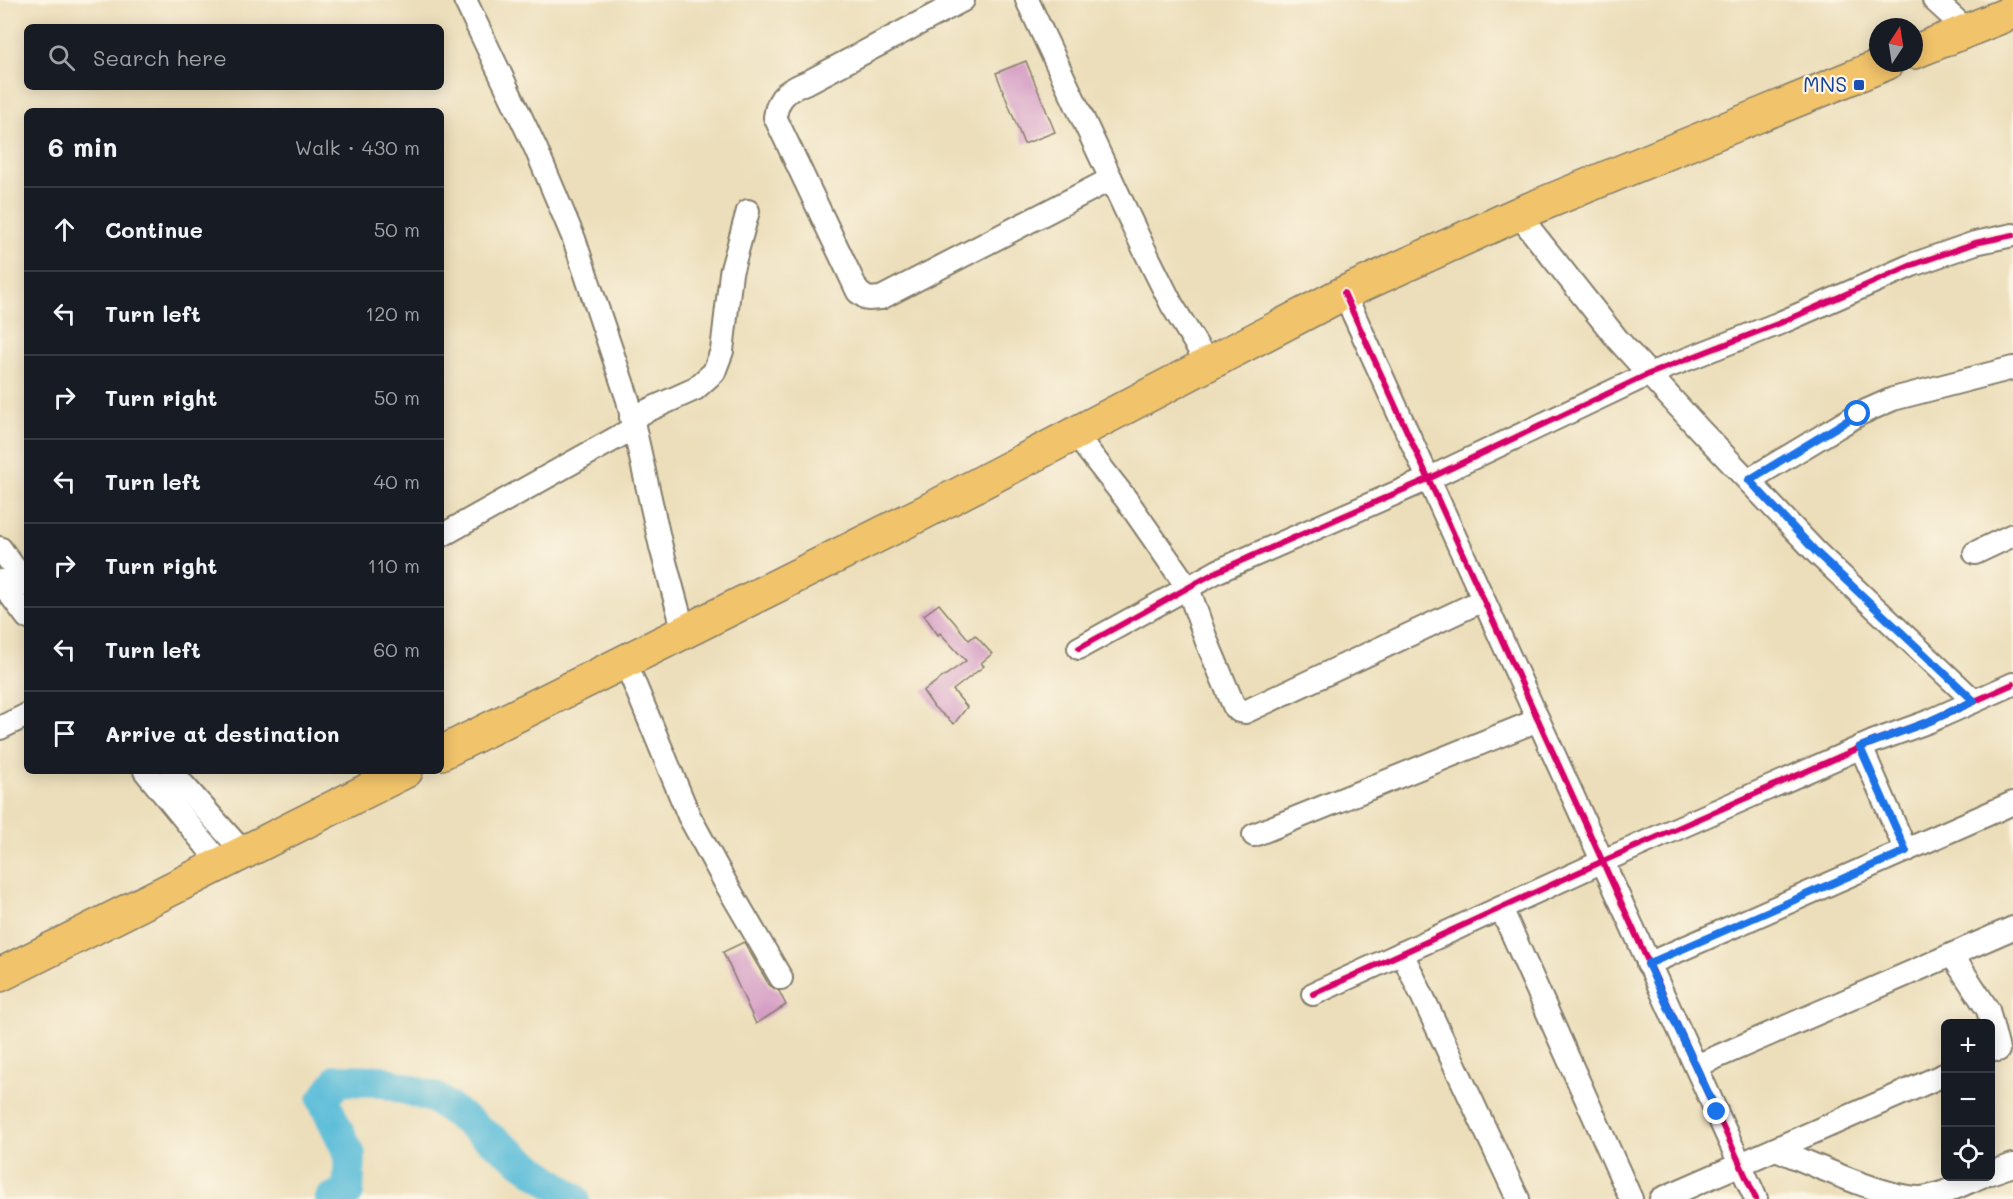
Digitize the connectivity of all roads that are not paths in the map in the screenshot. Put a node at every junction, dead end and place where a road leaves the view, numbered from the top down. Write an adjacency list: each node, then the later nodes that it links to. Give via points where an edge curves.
1 (465, 0): 17 (street, via 574,239)
2 (963, 0): 9 (street, via 794,88 776,106 775,117 858,291 868,298 881,298)
3 (1027, 0): 9 (street)
4 (1934, 0): 6 (street)
5 (2013, 12): 6 (highway)
6 (1967, 30): 7 (highway)
7 (1923, 48)
8 (1869, 70): 11 (highway)
9 (1111, 179): 14 (street, via 1172,305)
10 (748, 211): 17 (street, via 731,273 722,351 714,372 695,389)
11 (1518, 214): 13 (highway); 16 (street)
12 (2013, 235): 16 (street, via 1975,243 1912,265 1780,323)
13 (1344, 293): 14 (highway); 19 (street)
14 (1208, 364): 18 (highway)
15 (2013, 368): 20 (street, via 1893,399 1858,414)
16 (1649, 374): 19 (street); 20 (street)
17 (633, 423): 21 (street); 30 (street)
18 (1075, 434): 27 (street); 30 (highway)
19 (1428, 479): 27 (street, via 1218,571); 28 (street)
20 (1749, 480): 34 (street, via 1817,553)
21 (444, 535)
22 (2013, 535): 24 (street)
23 (0, 548): 26 (street)
24 (1975, 553)
25 (0, 581): 29 (street)
26 (24, 581)
27 (1188, 588): 28 (street, via 1234,706 1245,712); 31 (street)
28 (1483, 600): 36 (street)
29 (24, 613)
30 (684, 632): 32 (highway)
31 (1079, 648)
32 (625, 661): 39 (highway); 54 (street, via 689,816)
33 (2013, 684): 34 (street)
34 (1974, 701): 38 (street)
35 (24, 717): 37 (street)
36 (1538, 720): 44 (street); 47 (street)
37 (0, 728)
38 (1860, 747): 45 (street); 47 (street)
39 (444, 752)
40 (148, 774): 46 (street)
41 (173, 774): 46 (street)
42 (400, 774): 46 (highway)
43 (2013, 803): 45 (street)
44 (1254, 835)
45 (1906, 851): 52 (street)
46 (232, 858): 53 (highway)
47 (1601, 862): 48 (street); 52 (street)
48 (1501, 908): 50 (street); 66 (street)
49 (2013, 928): 51 (street)
50 (1402, 953): 55 (street); 65 (street)
51 (1952, 955): 56 (street, via 1988,1010); 57 (street)
52 (1648, 964): 57 (street)
53 (0, 975)
54 (781, 978)
55 (1313, 994)
56 (2001, 1050)
57 (1696, 1066): 61 (street)
58 (1941, 1076): 59 (street)
59 (1776, 1149): 61 (street); 64 (street)
60 (2013, 1164): 62 (street)
61 (1741, 1165): 67 (street); 68 (street)
62 (1995, 1171)
63 (1970, 1181): 64 (street, via 1922,1198)
64 (1898, 1197)
65 (1518, 1199)
66 (1631, 1199)
67 (1661, 1199)
68 (1756, 1199)

